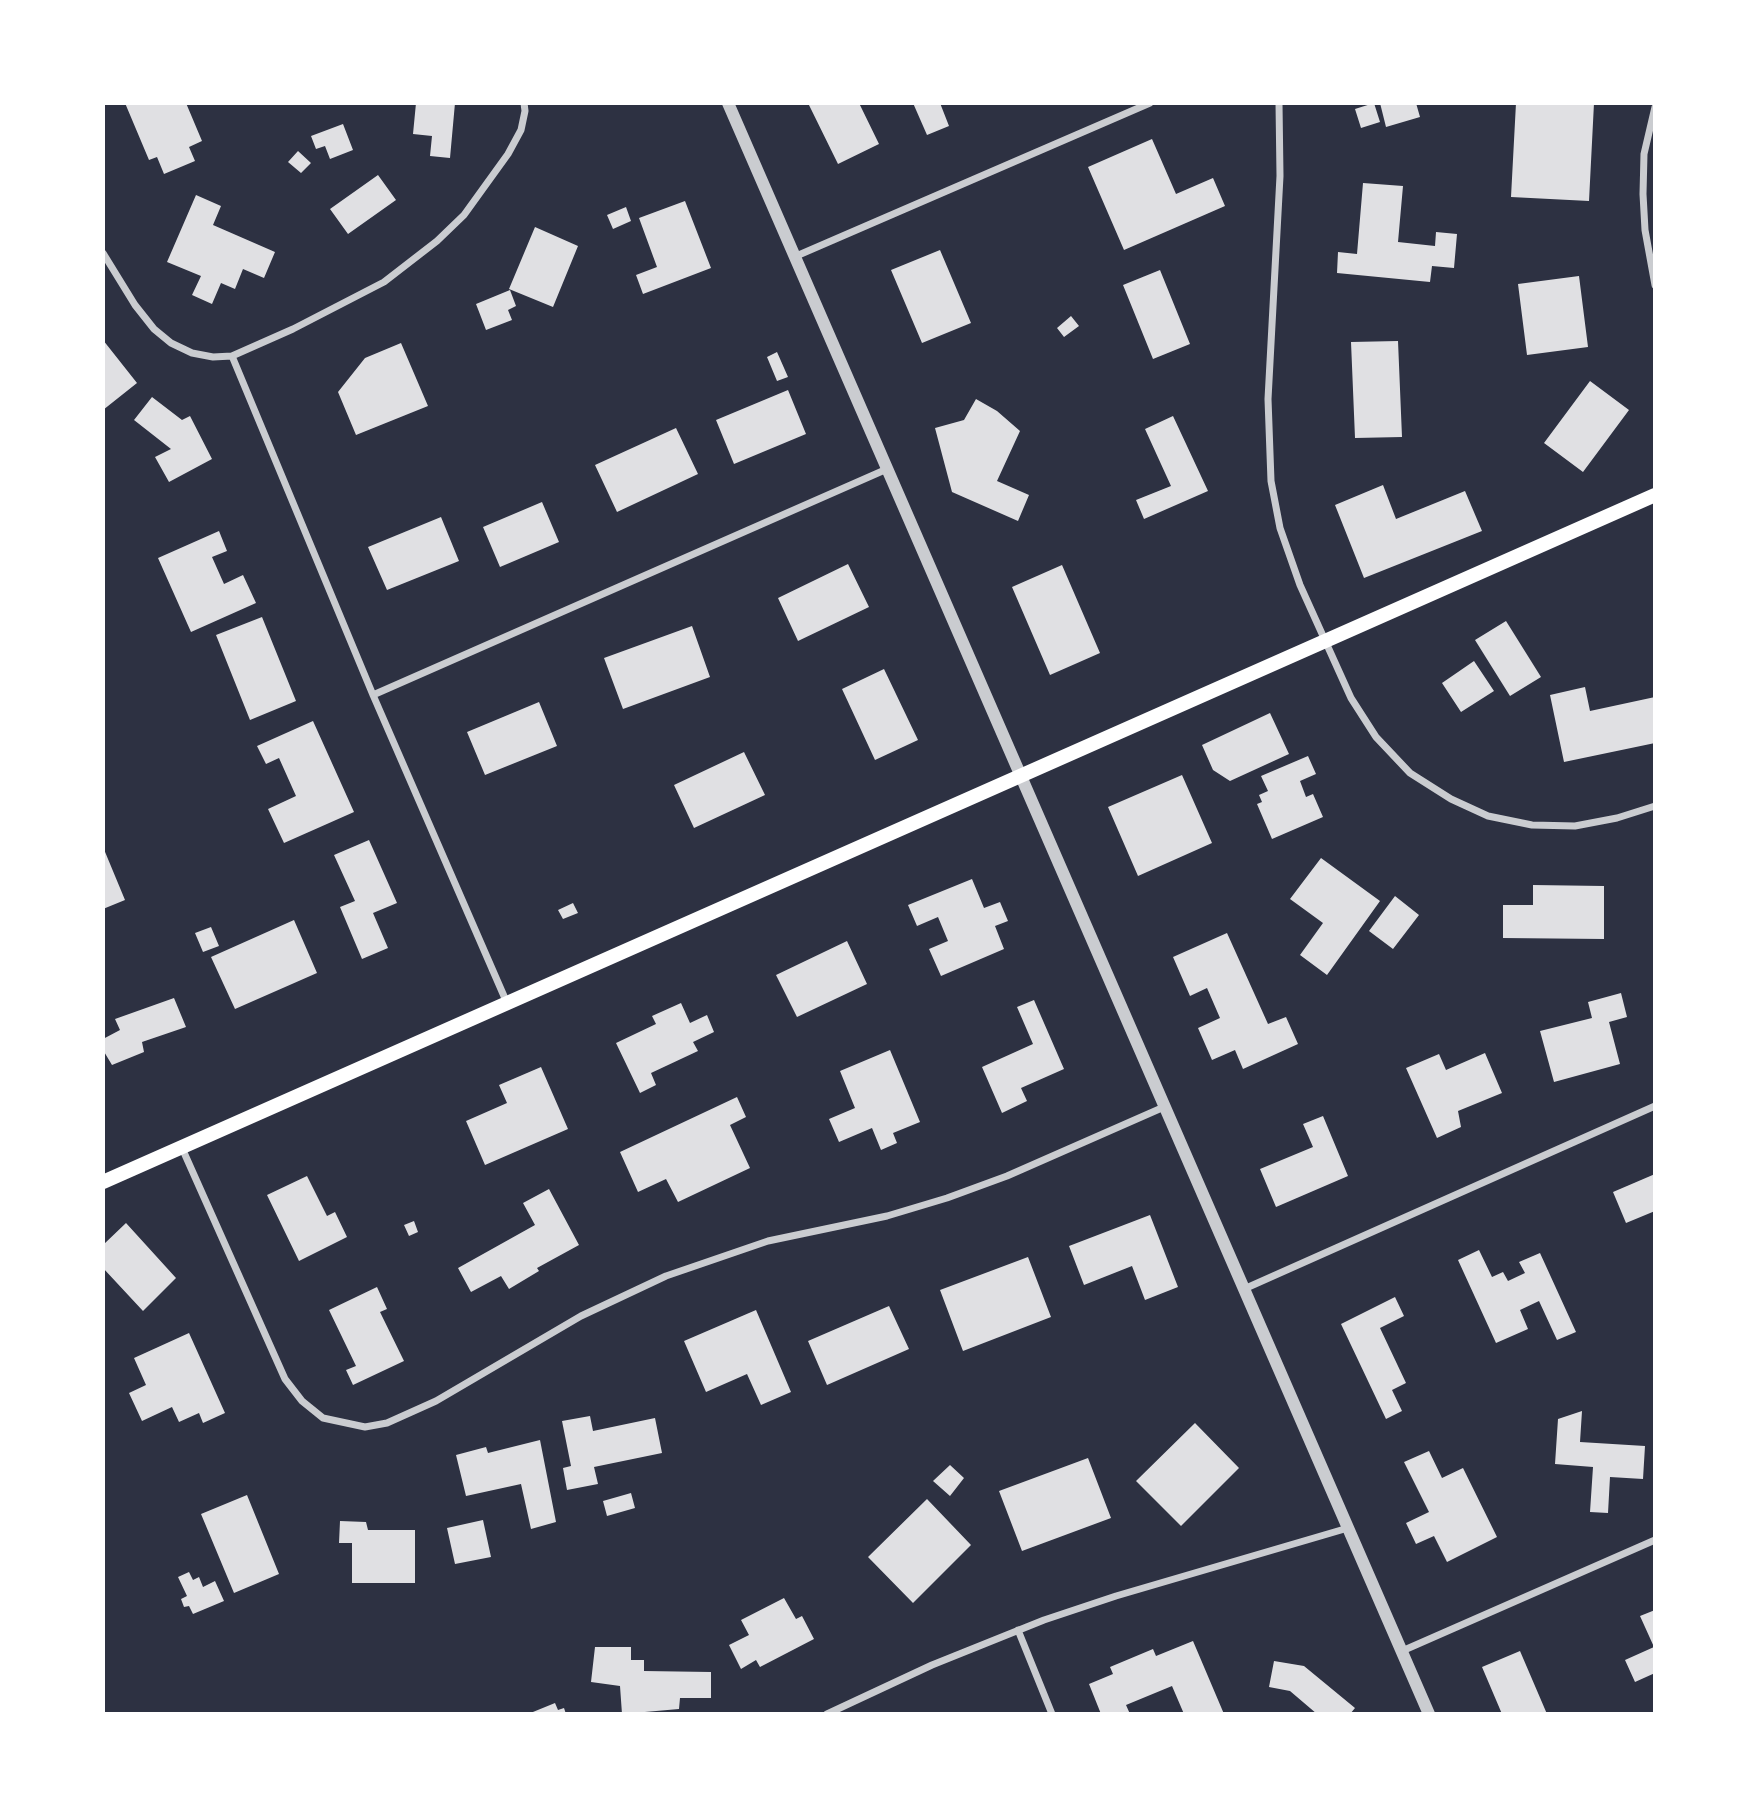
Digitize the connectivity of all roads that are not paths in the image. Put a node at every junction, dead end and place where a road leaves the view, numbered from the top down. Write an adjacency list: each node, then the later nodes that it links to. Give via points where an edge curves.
1 (524, 103): 9 (street, via 521,130 508,154 464,215 437,241 384,282)
2 (728, 103): 7 (street)
3 (1150, 103): 7 (street)
4 (1279, 103): 12 (street, via 1268,459 1280,527)
5 (1655, 107): 8 (street, via 1644,154 1643,194)
6 (103, 253): 9 (street, via 135,305 171,343 192,353)
7 (794, 257): 10 (street)
8 (1655, 285)
9 (232, 356): 13 (street)
10 (887, 469): 13 (street); 14 (street)
11 (1655, 495): 12 (main road)
12 (1324, 642): 14 (main road); 15 (street, via 1376,737 1410,773 1451,799 1488,816 1553,826 1596,823)
13 (373, 695): 16 (street)
14 (1021, 776): 16 (main road); 18 (street)
15 (1655, 806)
16 (507, 1003): 19 (main road)
17 (1655, 1106): 21 (street)
18 (1164, 1107): 19 (street, via 1007,1176 934,1202 768,1241 666,1276 581,1316 463,1387 377,1425 351,1426 323,1418 285,1379); 21 (street)
19 (182, 1148): 20 (main road)
20 (103, 1182)
21 (1243, 1289): 22 (street)
22 (1348, 1528): 24 (street, via 1116,1596); 25 (street)
23 (1655, 1540): 25 (street)
24 (1018, 1630): 26 (street); 27 (street)
25 (1402, 1651): 28 (street)
26 (827, 1714)
27 (1052, 1714)
28 (1429, 1714)

